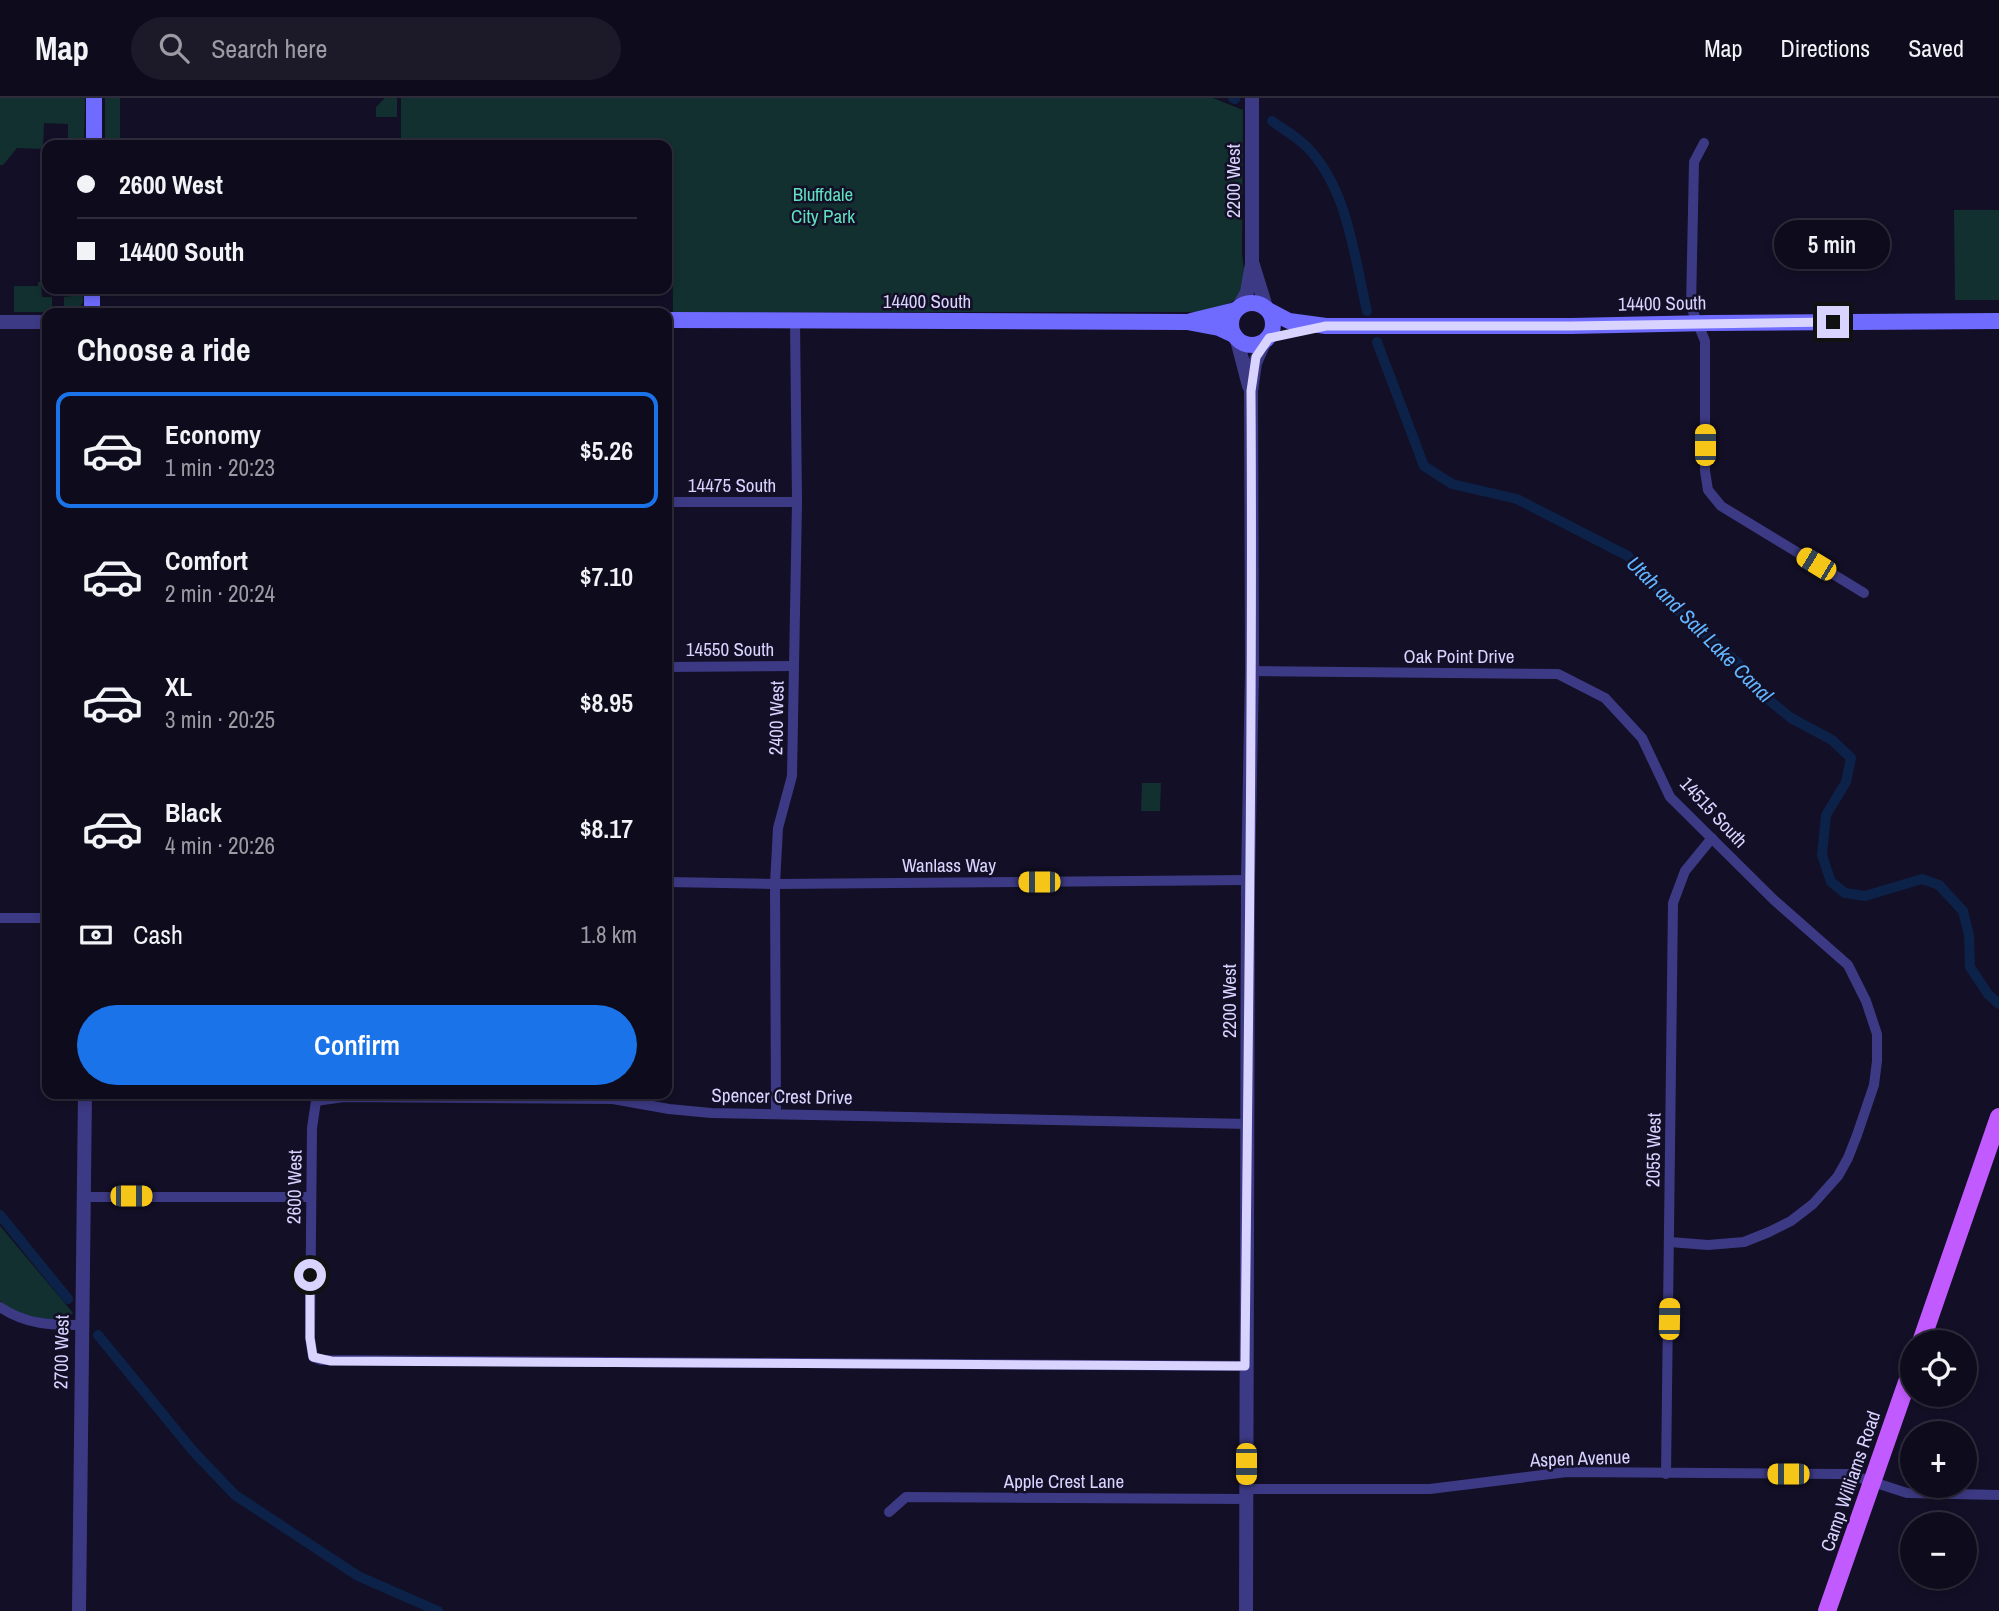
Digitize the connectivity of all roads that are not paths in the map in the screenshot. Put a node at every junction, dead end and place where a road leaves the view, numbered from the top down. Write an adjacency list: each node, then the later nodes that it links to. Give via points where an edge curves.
1 (94, 98): 3 (main road)
2 (1252, 98): 5 (street, 2200 West)
3 (94, 140)
4 (1704, 143): 14 (street, via 1694,171 1691,307)
5 (1252, 264): 6 (street, 2200 West, via 1247,292); 7 (street, 2200 West)
6 (1238, 308): 7 (main road, via 1252,303); 13 (main road, 14400 South); 16 (main road, via 1231,323)
7 (1268, 309): 15 (main road, 14400 South, via 1289,321); 17 (main road, via 1274,325)
8 (672, 320): 9 (main road, 14400 South)
9 (795, 321): 13 (main road, 14400 South); 20 (street, 2400 West)
10 (1999, 321): 14 (main road, 14400 South)
11 (0, 322): 12 (street)
12 (42, 322)
13 (1187, 322): 16 (main road, 14400 South, via 1219,328)
14 (1698, 323): 15 (main road, 14400 South); 21 (street, via 1705,341 1705,481 1713,499)
15 (1326, 326): 17 (main road, 14400 South)
16 (1236, 338): 17 (main road, via 1251,346); 18 (street, 2200 West)
17 (1267, 340): 18 (street, 2200 West, via 1255,363)
18 (1251, 391): 24 (street, 2200 West)
19 (672, 502): 20 (street, 14475 South)
20 (797, 502): 22 (street, 2400 West)
21 (1864, 593)
22 (794, 666): 23 (street, 14550 South); 29 (street, 2400 West, via 792,776 778,828)
23 (672, 667)
24 (1252, 671): 25 (street, Oak Point Drive, via 1558,674 1605,698); 27 (street, 2200 West)
25 (1643, 738): 26 (street, 14515 South, via 1670,797)
26 (1712, 838): 41 (street, 2055 West, via 1685,872 1673,904); 41 (street, 14515 South, via 1848,965 1877,1034 1874,1085 1838,1176 1791,1221 1744,1242)
27 (1248, 880): 29 (street, Wanlass Way); 38 (street, 2200 West)
28 (672, 882): 29 (street, Wanlass Way)
29 (775, 884): 36 (street, 2400 West)
30 (0, 918): 31 (street)
31 (42, 918)
32 (85, 1099): 39 (street, 2700 West)
33 (330, 1099): 35 (street, Spencer Crest Drive)
34 (613, 1099): 36 (street, Spencer Crest Drive, via 711,1112)
35 (316, 1101): 40 (street, 2600 West)
36 (776, 1112): 38 (street, Spencer Crest Drive)
37 (1999, 1117): 44 (main road)
38 (1249, 1124): 45 (street, 2200 West)
39 (84, 1196): 40 (street); 43 (street, 2700 West)
40 (312, 1196): 45 (street, 2600 West, via 309,1328 313,1357 331,1361)
41 (1670, 1242): 47 (street, 2055 West)
42 (0, 1307): 43 (street, via 35,1323)
43 (82, 1325): 52 (street, 2700 West)
44 (1925, 1330)
45 (1245, 1366): 49 (street, 2200 West)
46 (1900, 1402): 48 (main road, Camp Williams Road)
47 (1666, 1474): 48 (street, Aspen Avenue, via 1848,1474); 49 (street, Aspen Avenue, via 1567,1472 1430,1489)
48 (1872, 1482): 50 (street, Aspen Avenue, via 1907,1493); 54 (main road, Camp Williams Road)
49 (1245, 1494): 51 (street, Apple Crest Lane, via 906,1497); 53 (street, 2200 West)
50 (1999, 1495)
51 (888, 1511)
52 (79, 1611)
53 (1246, 1611)
54 (1827, 1611)

